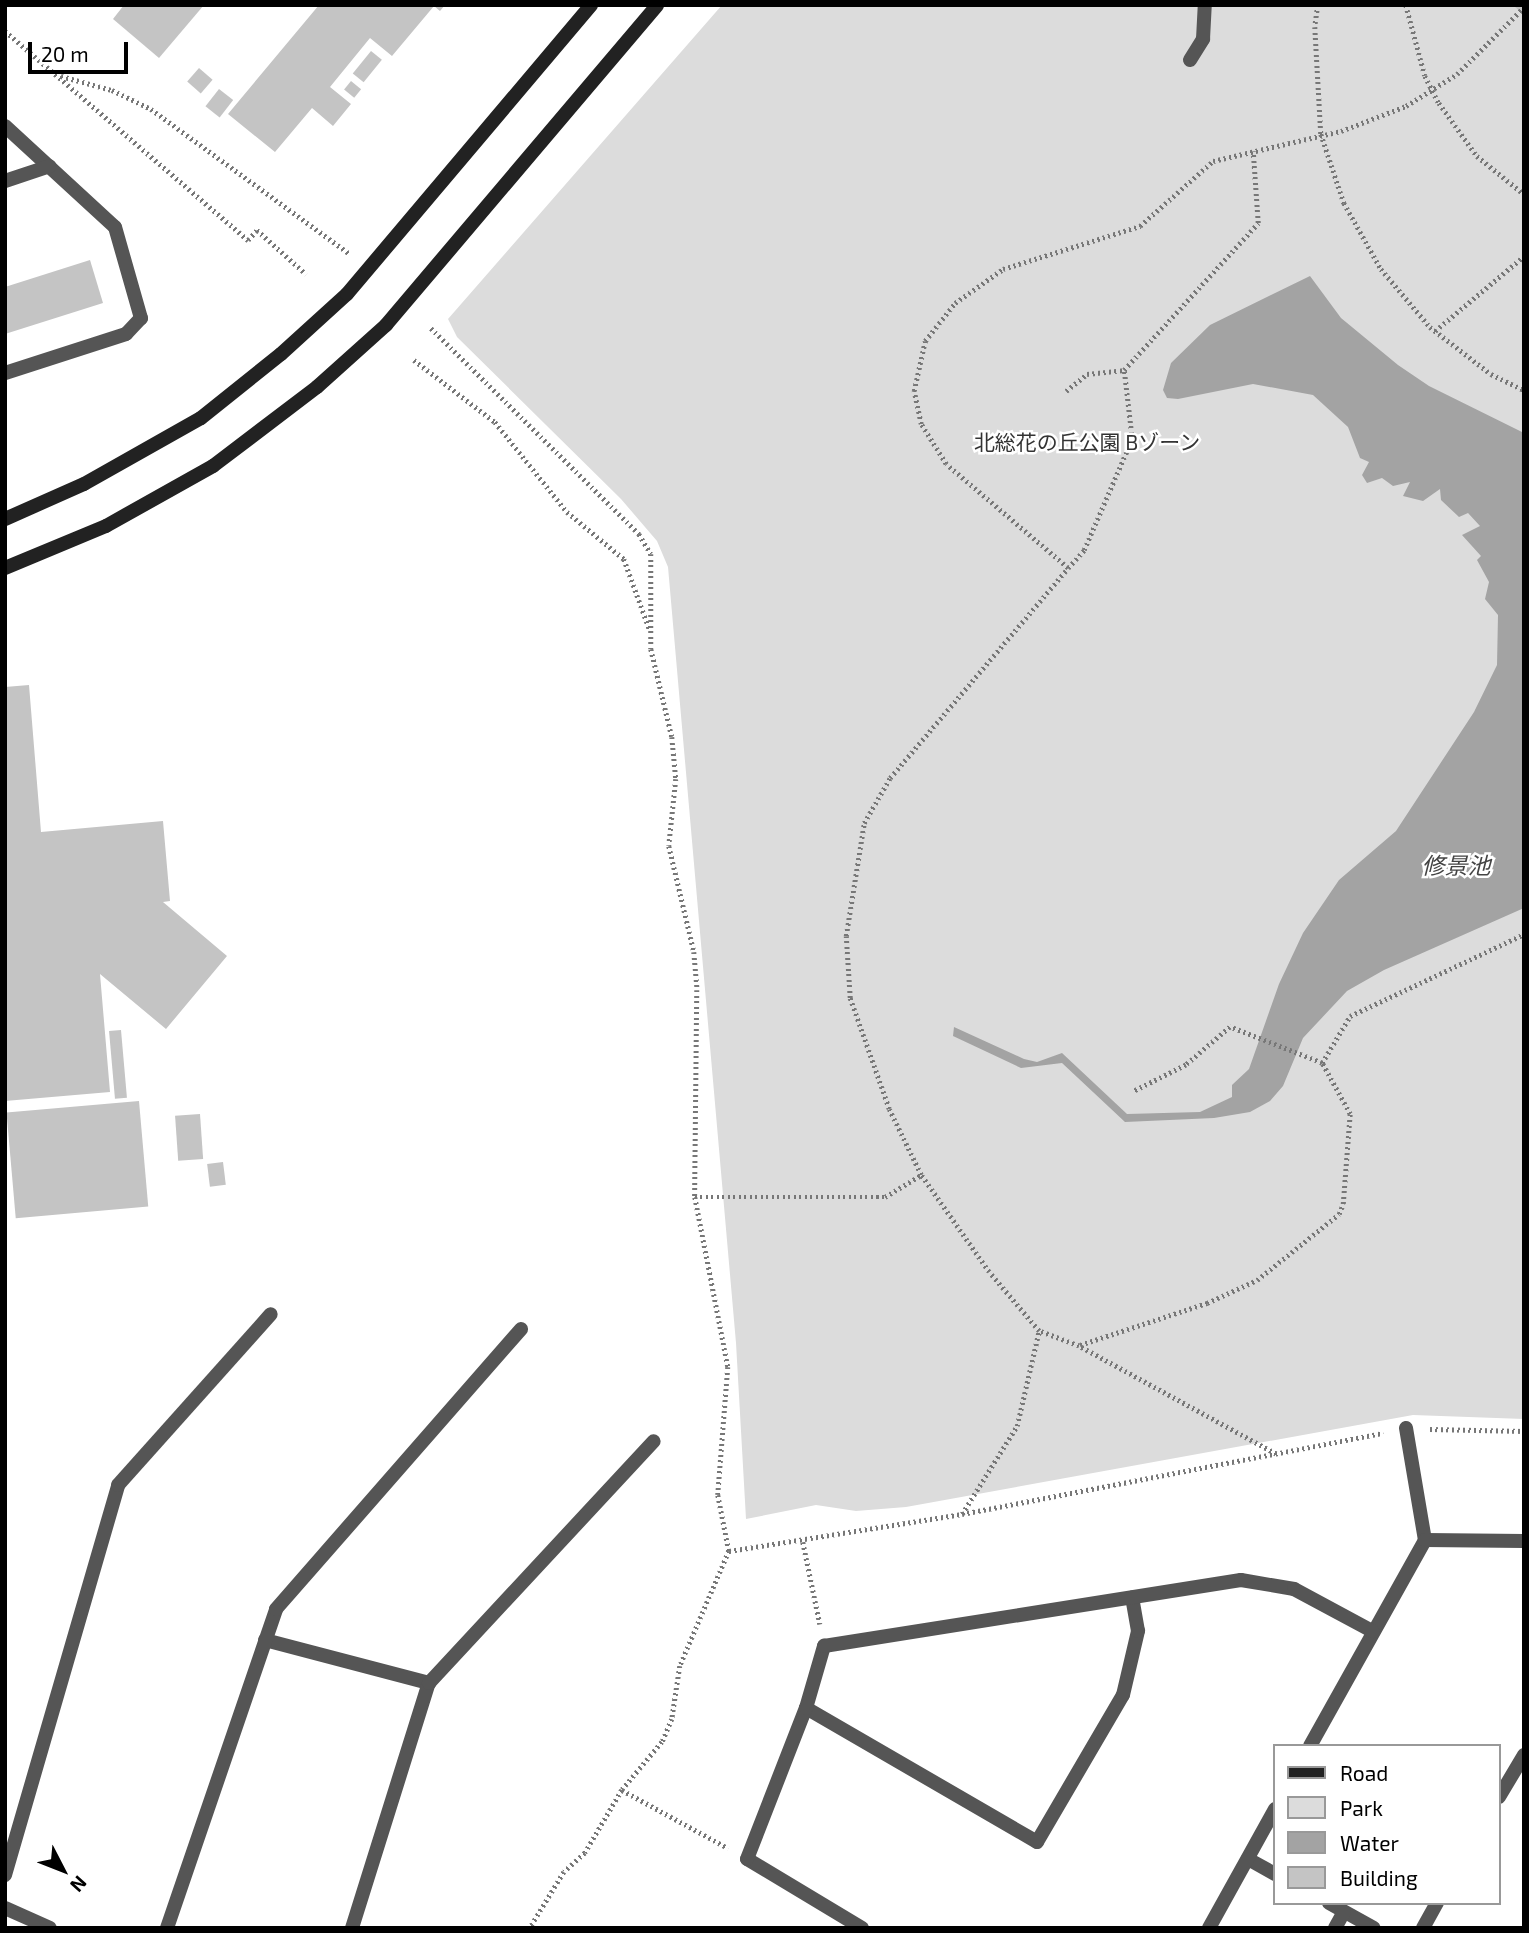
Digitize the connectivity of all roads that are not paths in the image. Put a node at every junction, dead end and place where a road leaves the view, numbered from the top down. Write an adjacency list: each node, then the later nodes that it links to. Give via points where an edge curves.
1 (591, 5): 9 (street, via 347,294 281,354 201,418 85,484)
2 (657, 5): 10 (street, via 386,325 317,387 213,466 106,526)
3 (1205, 5): 4 (street, via 1203,39)
4 (1190, 60)
5 (5, 126): 6 (street)
6 (50, 166): 7 (street); 8 (street, via 116,227 141,318 126,334)
7 (5, 181)
8 (5, 373)
9 (5, 519)
10 (5, 568)
11 (271, 1314): 28 (street, via 118,1485)
12 (521, 1329): 19 (street, via 276,1609)
13 (1406, 1428): 15 (street)
14 (654, 1441): 20 (street)
15 (1425, 1540): 16 (street); 18 (street)
16 (1524, 1541)
17 (1132, 1598): 18 (street, via 1241,1580 1294,1590); 21 (street, via 824,1646); 21 (street, via 1138,1631 1123,1695 1037,1842)
18 (1372, 1631): 22 (street)
19 (265, 1640): 20 (street); 34 (street)
20 (429, 1683): 35 (street)
21 (806, 1708): 36 (street, via 747,1858)
22 (1311, 1744)
23 (1524, 1755): 24 (street)
24 (1501, 1794)
25 (1274, 1811): 26 (street)
26 (1248, 1859): 27 (street); 37 (street)
27 (1274, 1873)
28 (5, 1875)
29 (1332, 1905): 32 (street)
30 (1436, 1905): 40 (street)
31 (5, 1908): 33 (street)
32 (1344, 1912): 38 (street); 39 (street)
33 (50, 1928)
34 (167, 1928)
35 (352, 1928)
36 (862, 1928)
37 (1209, 1928)
38 (1335, 1928)
39 (1374, 1928)
40 (1423, 1928)

